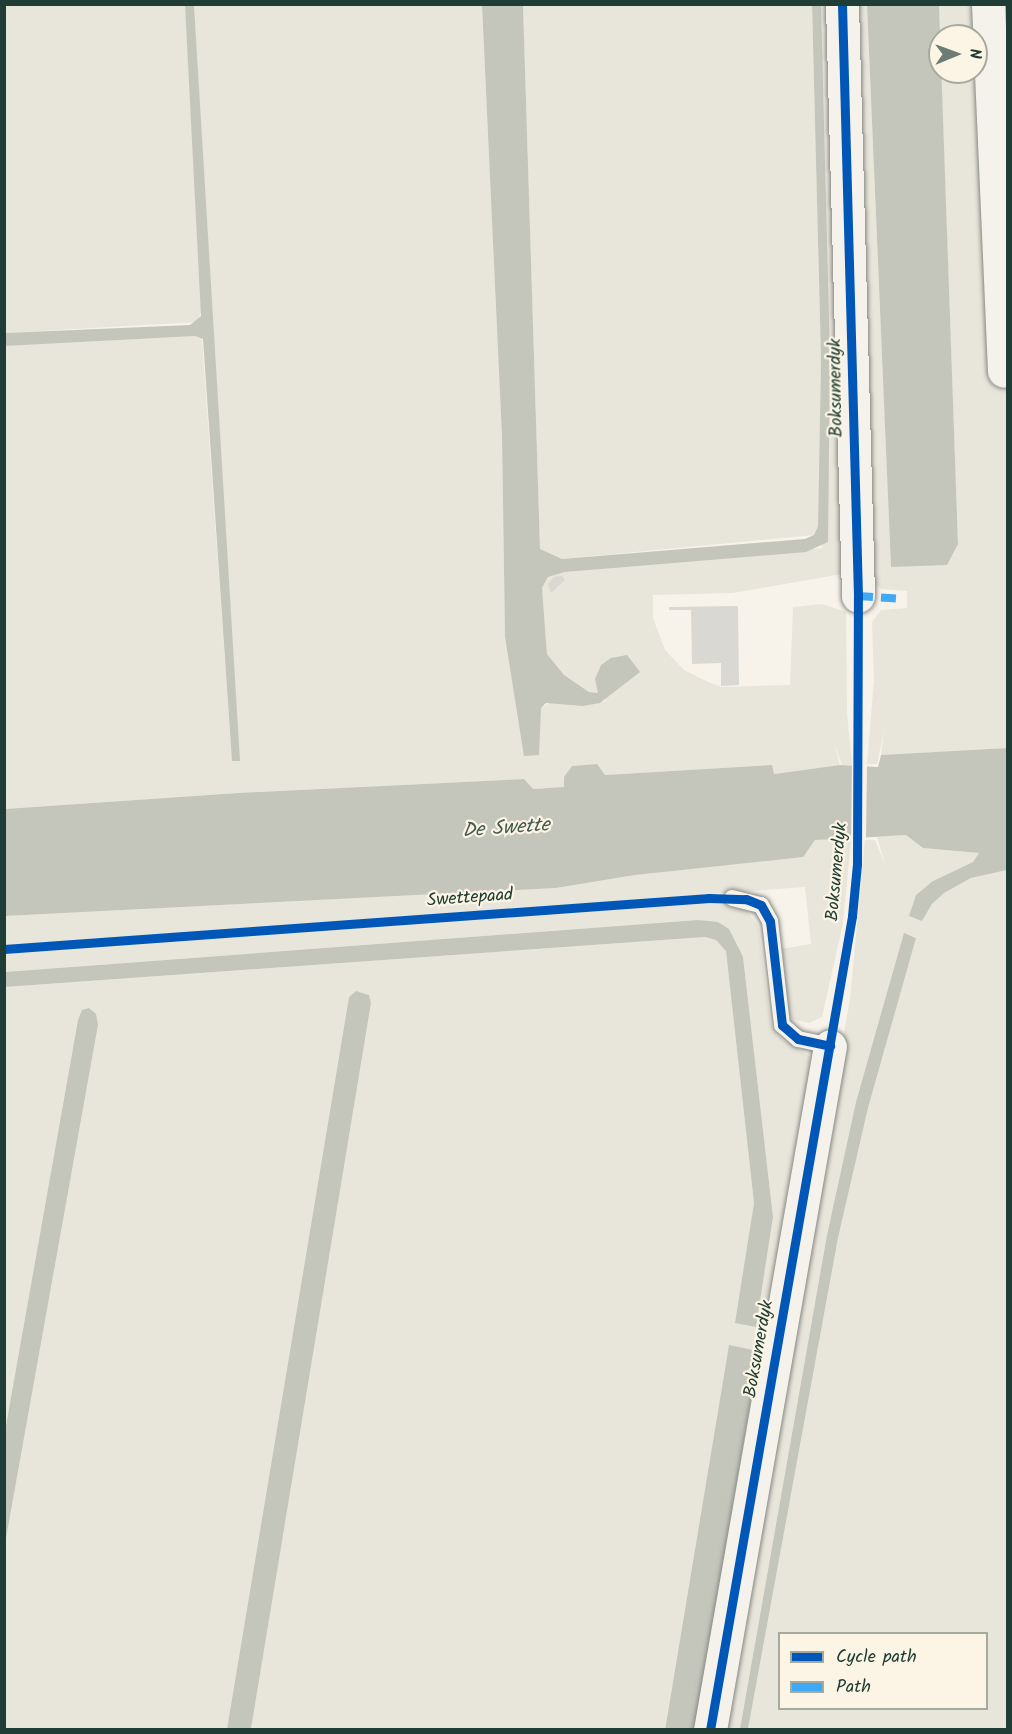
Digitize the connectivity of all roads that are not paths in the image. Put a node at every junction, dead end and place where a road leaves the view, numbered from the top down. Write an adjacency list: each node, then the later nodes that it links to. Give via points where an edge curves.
1 (842, 4): 6 (street, Boksumerdyk)
2 (988, 4): 3 (street)
3 (1000, 127): 4 (street)
4 (1005, 333): 5 (street)
5 (1004, 371)
6 (858, 596)
7 (732, 898): 8 (lane, via 761,905 770,921 783,1025 798,1039)
8 (830, 1046): 9 (street, Boksumerdyk)
9 (710, 1730)

